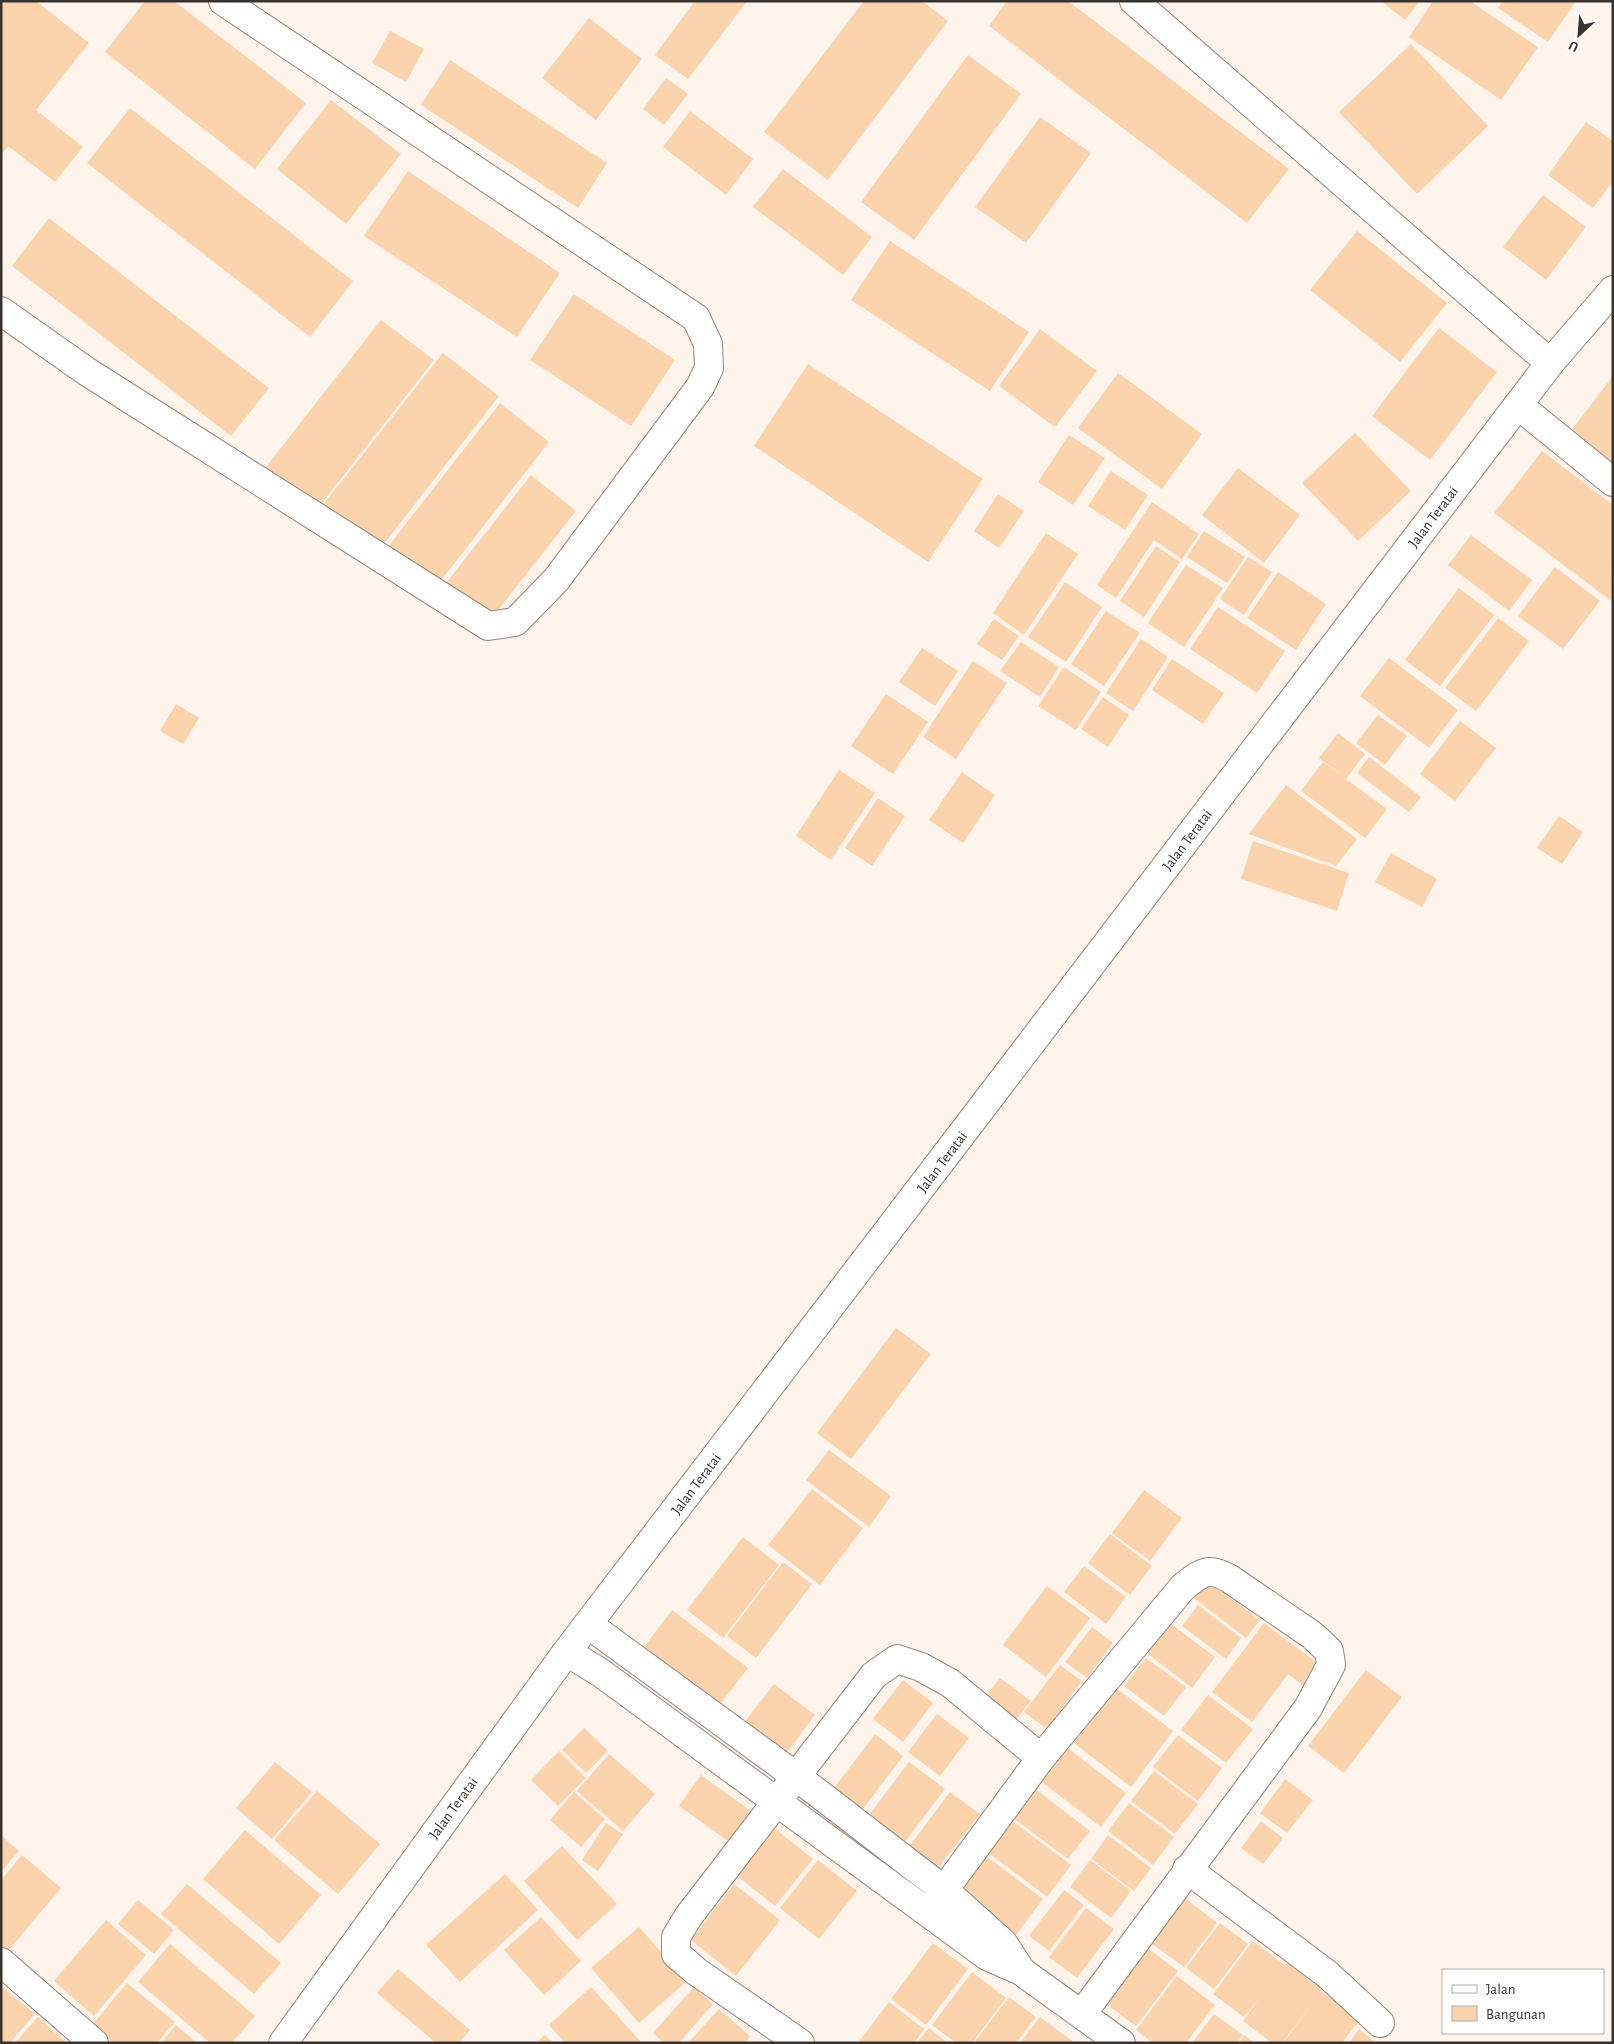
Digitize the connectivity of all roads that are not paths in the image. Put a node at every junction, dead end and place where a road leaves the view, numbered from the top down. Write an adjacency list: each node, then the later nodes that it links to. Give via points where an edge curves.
1 (223, 1): 4 (street, via 696,318 708,344 709,368 700,388 556,580 515,622 488,626 86,371)
2 (1134, 1): 5 (street)
3 (1613, 290): 5 (street, Jalan Teratai)
4 (1, 311)
5 (1550, 363): 6 (street, Jalan Teratai)
6 (1518, 405): 7 (street); 8 (street, Jalan Teratai)
7 (1613, 482)
8 (589, 1625): 9 (street, Jalan Teratai); 11 (street)
9 (567, 1652): 12 (street, via 601,1673); 21 (street, Jalan Teratai)
10 (1041, 1758): 11 (street, via 950,1684 921,1666 897,1659 874,1675); 13 (street, via 1183,1587 1200,1574 1216,1571 1224,1575 1312,1635 1329,1651 1330,1665 1320,1686 1308,1708); 14 (street)
11 (797, 1777): 12 (street); 14 (street)
12 (778, 1802): 15 (street); 22 (street, via 688,1917 676,1937 676,1954)
13 (1187, 1869): 18 (street); 19 (street, via 1327,1974)
14 (944, 1890): 15 (street); 17 (street, via 1002,1943)
15 (928, 1912): 17 (street, via 988,1956)
16 (1, 1962): 20 (street)
17 (1021, 1970): 18 (street)
18 (1082, 2014): 23 (street)
19 (1380, 2023)
20 (94, 2043)
21 (283, 2043)
22 (800, 2043)
23 (1121, 2043)

